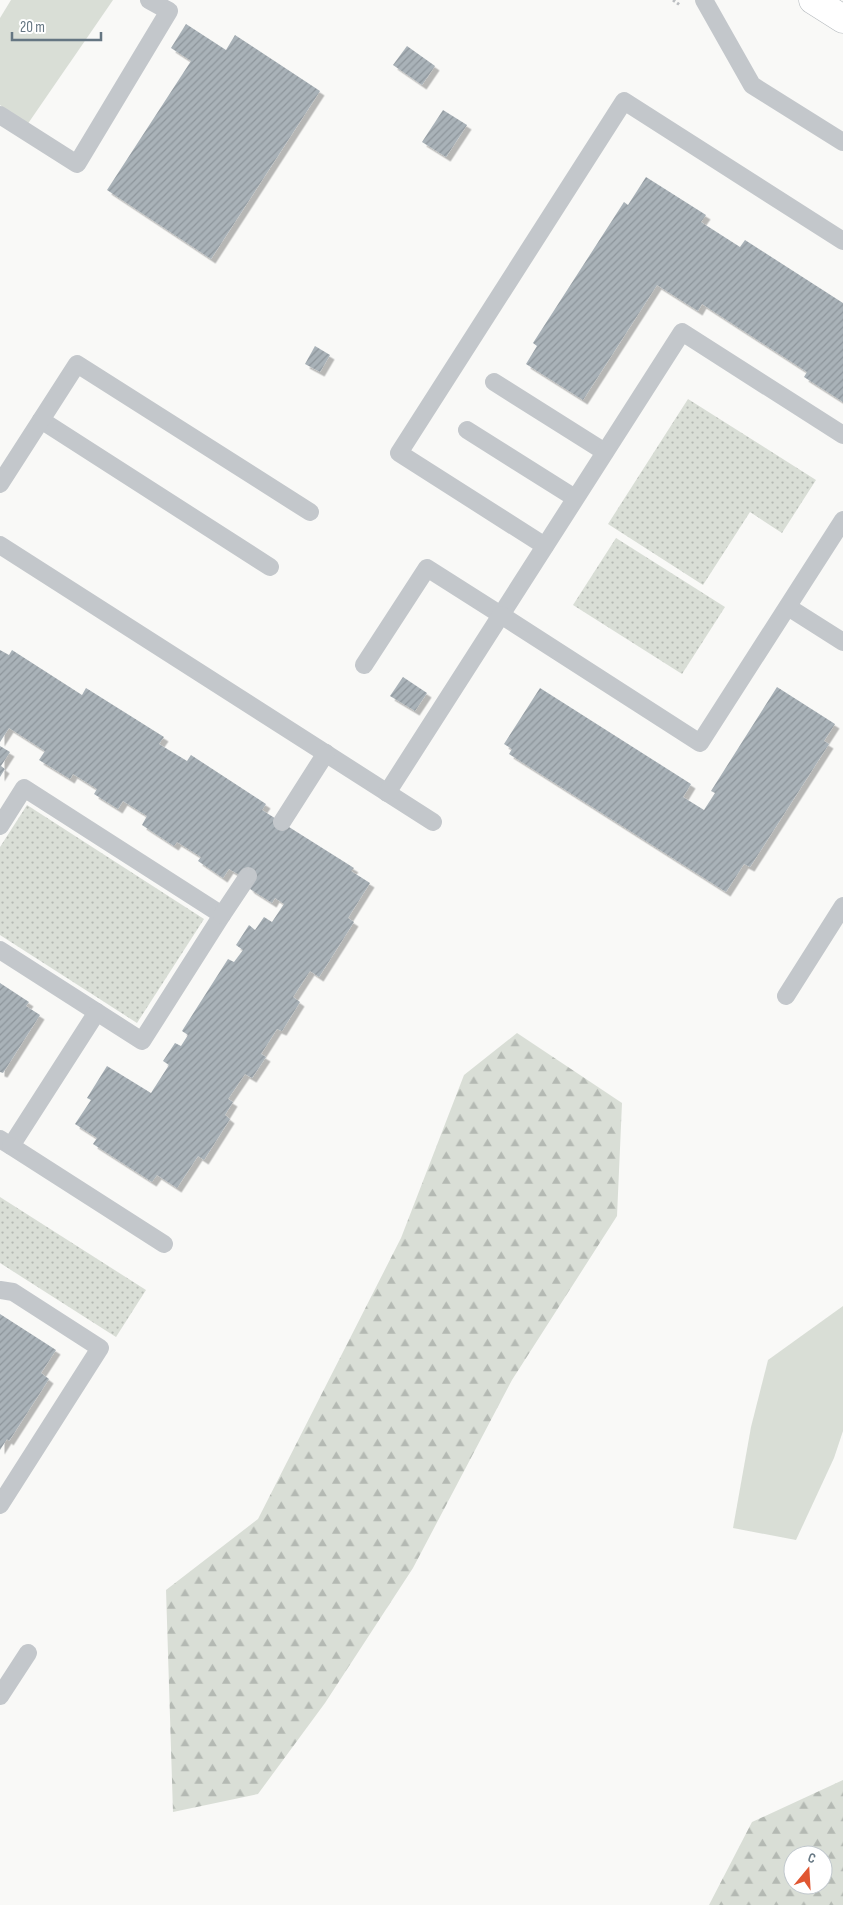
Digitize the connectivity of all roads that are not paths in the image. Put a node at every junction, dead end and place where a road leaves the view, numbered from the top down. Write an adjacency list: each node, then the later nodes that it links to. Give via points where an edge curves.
1 (149, 0): 5 (lane, via 169,12 77,164)
2 (704, 0): 6 (lane, via 752,85)
3 (813, 0): 4 (main road)
4 (843, 19)
5 (0, 115)
6 (843, 142)
7 (843, 241): 18 (lane, via 624,101 399,453)
8 (494, 382): 12 (lane)
9 (41, 420): 13 (lane); 15 (lane, via 77,364); 19 (lane)
10 (468, 430): 14 (lane)
11 (843, 435): 12 (lane, via 682,332)
12 (605, 452): 14 (lane)
13 (0, 484)
14 (575, 498): 18 (lane)
15 (310, 512)
16 (843, 520): 20 (lane)
17 (0, 545): 24 (lane)
18 (545, 546): 21 (lane)
19 (270, 567)
20 (788, 607): 21 (lane, via 700,743); 22 (lane)
21 (501, 615): 23 (lane, via 427,568); 25 (lane)
22 (843, 642)
23 (364, 666)
24 (326, 753): 25 (lane); 26 (lane)
25 (387, 793): 27 (lane)
26 (282, 822)
27 (433, 822)
28 (0, 826): 31 (lane, via 24,788)
29 (248, 876): 31 (lane)
30 (843, 906): 33 (lane)
31 (222, 915): 34 (lane, via 142,1041)
32 (0, 950): 34 (lane)
33 (786, 996)
34 (97, 1012): 35 (lane)
35 (6, 1143): 36 (lane)
36 (164, 1244)
37 (0, 1290): 38 (lane, via 13,1292 100,1348)
38 (0, 1505)
39 (28, 1653): 40 (lane)
40 (0, 1696)

